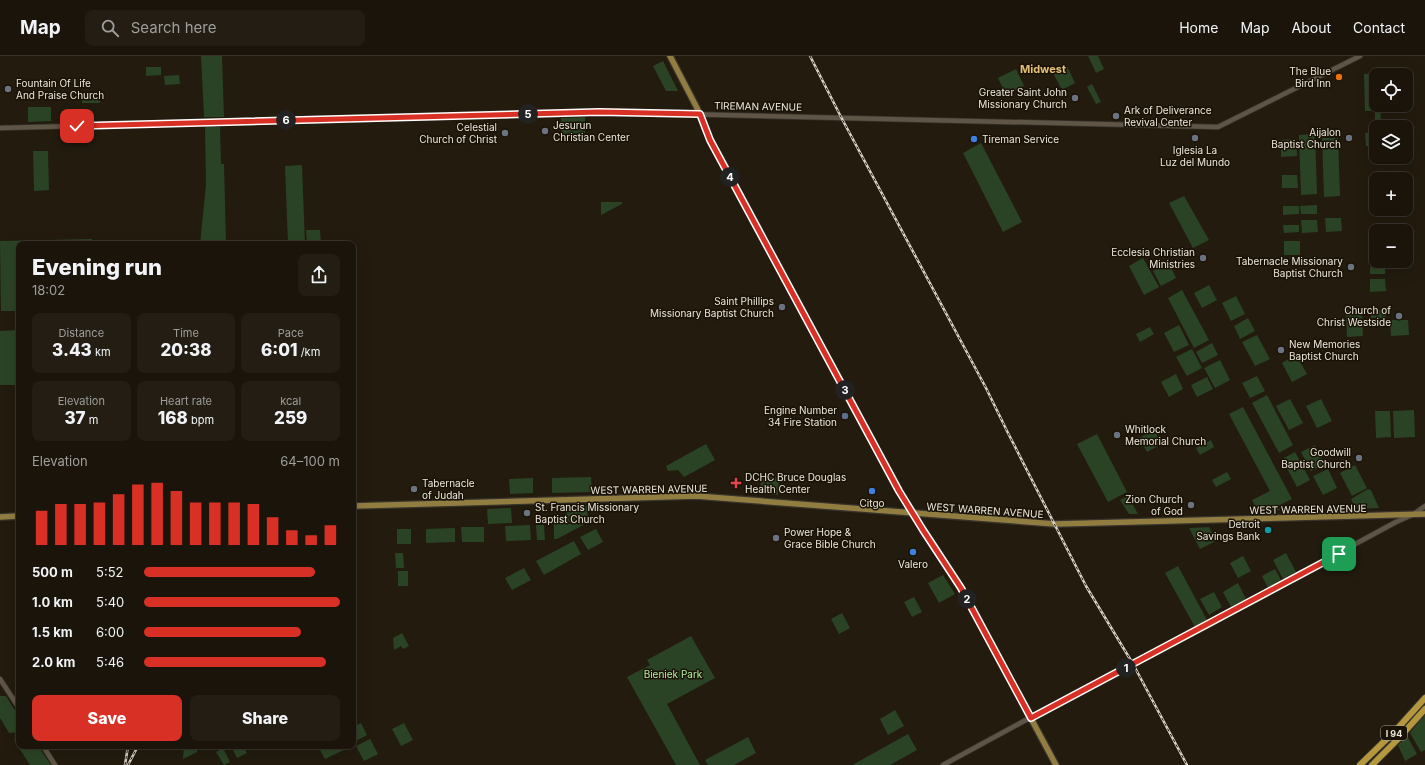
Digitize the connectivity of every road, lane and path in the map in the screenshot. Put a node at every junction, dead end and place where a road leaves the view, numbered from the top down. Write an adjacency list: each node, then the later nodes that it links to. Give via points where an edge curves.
1 (670, 56): 3 (main road)
2 (1360, 56): 3 (street, TIREMAN AVENUE, via 1218,127)
3 (700, 114): 4 (street, TIREMAN AVENUE, via 592,112); 7 (main road, via 726,170)
4 (0, 128)
5 (356, 506): 7 (main road, WEST WARREN AVENUE, via 696,496)
6 (1425, 506): 8 (street)
7 (913, 513): 8 (main road, WEST WARREN AVENUE, via 1055,524); 16 (main road, via 965,595)
8 (1414, 514): 9 (main road, WEST WARREN AVENUE); 16 (street)
9 (1425, 514)
10 (16, 516): 11 (main road)
11 (0, 517)
12 (0, 679): 14 (street)
13 (1424, 698): 21 (highway, I 94)
14 (16, 703)
15 (1425, 709): 22 (highway, I 94)
16 (1031, 718): 19 (street); 20 (main road)
17 (45, 749): 18 (street)
18 (55, 765)
19 (943, 765)
20 (1056, 765)
21 (1360, 765)
22 (1372, 765)

